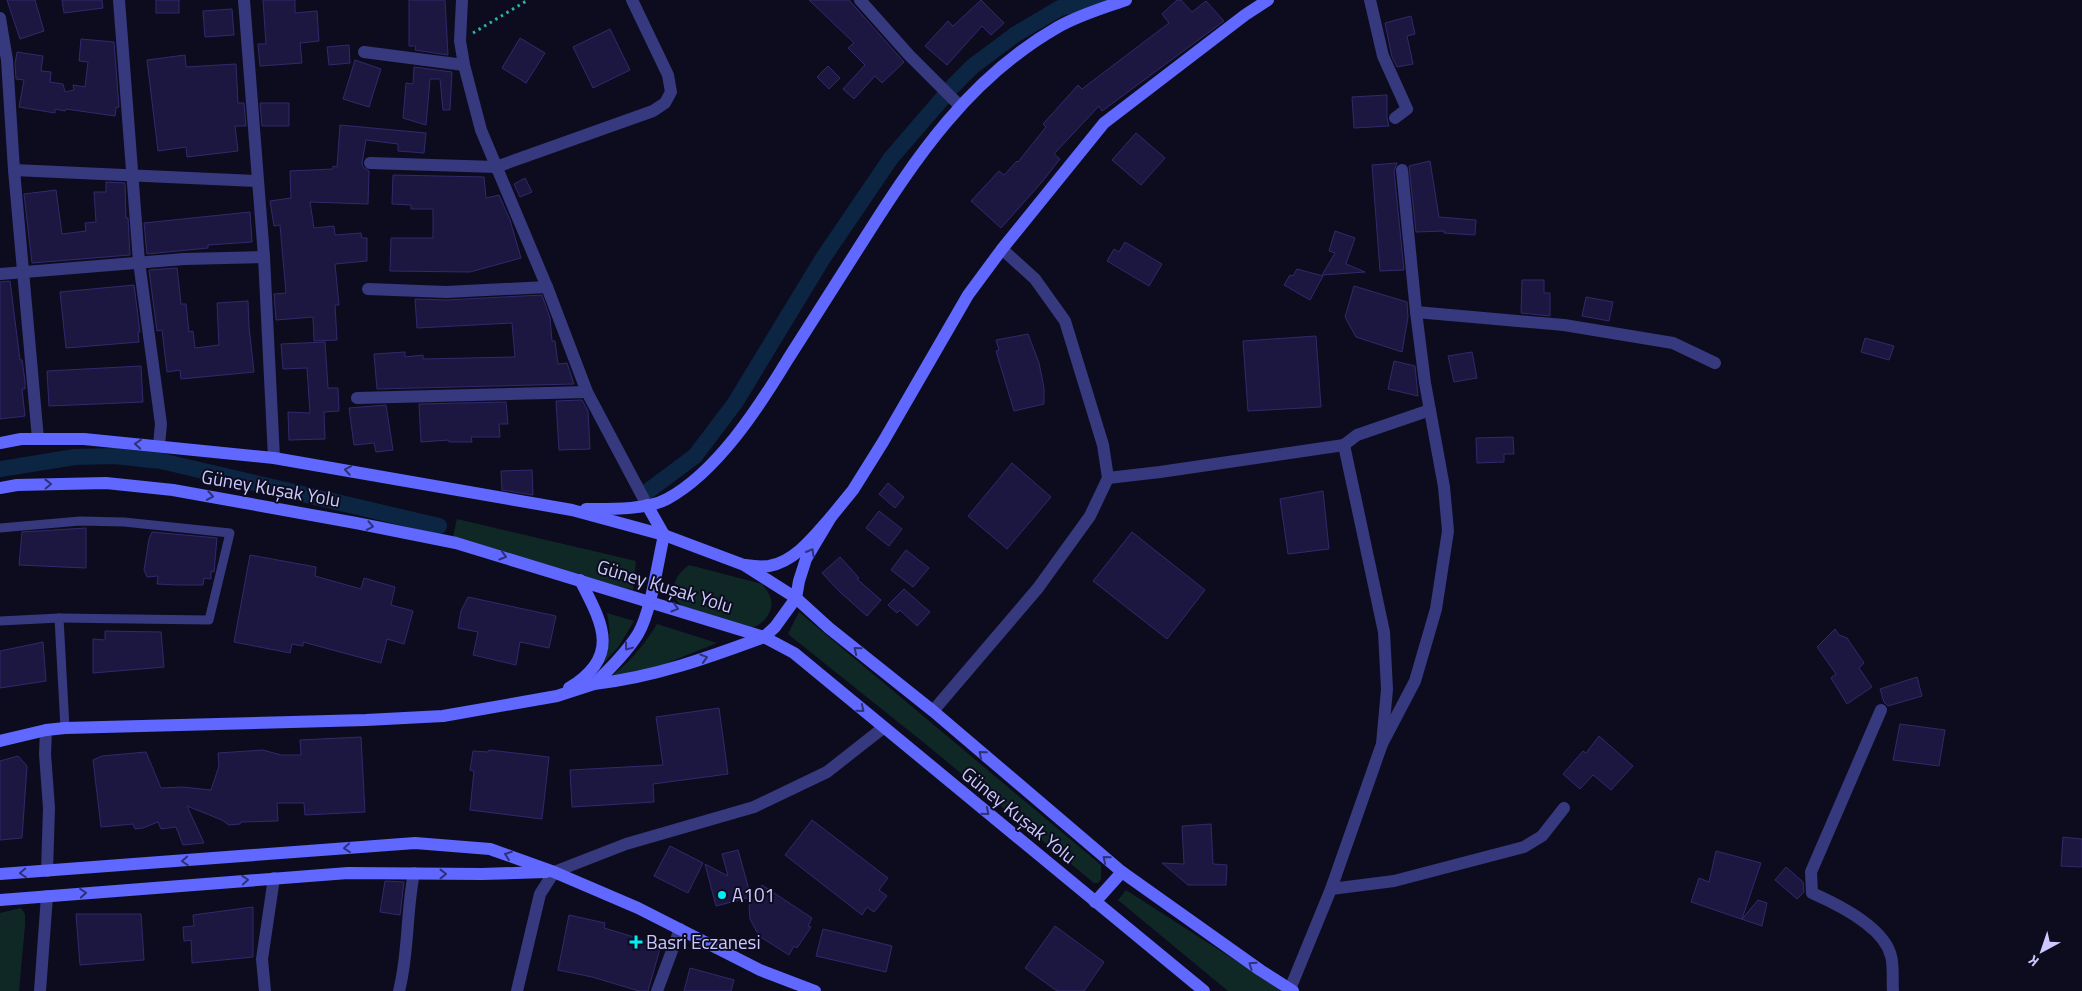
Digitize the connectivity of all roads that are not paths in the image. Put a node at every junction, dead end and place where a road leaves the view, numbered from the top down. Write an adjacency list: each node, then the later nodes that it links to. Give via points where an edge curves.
1 (119, 0): 18 (street)
2 (244, 0): 19 (street)
3 (462, 0): 11 (street, via 460,41)
4 (632, 0): 15 (street, via 668,75 671,92 665,103 653,111)
5 (860, 0): 12 (street)
6 (1126, 0): 12 (main road, via 1068,23 1045,36 1018,53)
7 (1268, 0): 20 (main road, via 1104,123)
8 (1370, 0): 13 (street, via 1382,56 1406,109)
9 (0, 18): 16 (street, via 7,60)
10 (364, 52): 11 (street)
11 (464, 65): 15 (street, via 481,130)
12 (957, 104): 39 (main road, via 916,160 756,410 721,453 689,485 665,500)
13 (1395, 118)
14 (370, 163): 15 (street)
15 (496, 167): 25 (street)
16 (14, 170): 18 (street); 23 (street)
17 (1402, 170): 27 (street)
18 (133, 174): 19 (street); 22 (street)
19 (257, 181): 21 (street)
20 (1002, 249): 37 (street, via 1035,279 1065,321 1103,445); 41 (main road, via 968,295 853,490)
21 (264, 257): 22 (street); 36 (street)
22 (140, 262): 23 (street); 34 (street, via 161,424)
23 (22, 271): 24 (street); 32 (street)
24 (0, 274)
25 (547, 287): 26 (street, via 446,292); 29 (street)
26 (368, 289)
27 (1416, 312): 28 (street, via 1564,325 1673,343); 31 (street)
28 (1715, 363)
29 (586, 392): 30 (street); 39 (street)
30 (357, 398)
31 (1430, 410): 35 (street, via 1357,435); 59 (street, via 1444,487 1448,531 1436,610 1415,681)
32 (38, 438): 33 (main road, Güney Kuşak Yolu); 34 (main road, Güney Kuşak Yolu, one-way to 32)
33 (0, 443)
34 (159, 445): 36 (main road, Güney Kuşak Yolu)
35 (1344, 445): 37 (street); 59 (street, via 1384,632 1387,689)
36 (274, 458): 40 (main road, Güney Kuşak Yolu, one-way to 36)
37 (1108, 478): 54 (street, via 1090,516 1038,588)
38 (0, 488): 45 (main road, Güney Kuşak Yolu, one-way to 45, via 106,483 173,490 456,543)
39 (647, 505): 40 (main road); 43 (main road)
40 (572, 510): 43 (main road, Güney Kuşak Yolu)
41 (831, 517): 44 (main road, via 786,560 769,566); 46 (main road, one-way to 41, via 806,559)
42 (0, 528): 48 (lane, via 124,522 230,533 209,620)
43 (664, 536): 44 (main road, Güney Kuşak Yolu); 47 (main road)
44 (744, 565): 46 (main road, Güney Kuşak Yolu)
45 (580, 580): 47 (main road, Güney Kuşak Yolu); 52 (main road, via 600,620 604,642 594,668)
46 (796, 598): 50 (main road); 54 (main road, Güney Kuşak Yolu, one-way to 46)
47 (649, 601): 50 (main road, Güney Kuşak Yolu, one-way to 50); 51 (main road, one-way to 51, via 639,632)
48 (59, 618): 49 (lane); 55 (lane)
49 (0, 620)
50 (764, 637): 51 (main road, one-way to 50, via 666,671); 56 (main road, Güney Kuşak Yolu, one-way to 56, via 794,653)
51 (594, 684): 52 (main road)
52 (557, 696): 55 (main road, via 443,716)
53 (1881, 710): 81 (street, via 1811,872 1812,893 1848,912 1884,940 1892,957)
54 (933, 711): 63 (main road, Güney Kuşak Yolu, one-way to 54)
55 (65, 728): 57 (main road)
56 (883, 728): 62 (street, via 827,772 754,806 626,844); 70 (main road, Güney Kuşak Yolu, one-way to 70)
57 (46, 730): 58 (main road); 61 (street)
58 (0, 741)
59 (1382, 744): 67 (street)
60 (1564, 808): 67 (street, via 1542,836 1524,847 1394,881)
61 (47, 871): 62 (main road, one-way to 61, via 490,849 415,843); 65 (main road, one-way to 65)
62 (554, 872): 64 (main road, one-way to 62); 71 (main road); 77 (street, via 540,894)
63 (1122, 872): 70 (main road); 73 (main road, Güney Kuşak Yolu, one-way to 63)
64 (414, 873): 66 (main road); 76 (street, via 405,966)
65 (0, 874)
66 (274, 878): 68 (main road, one-way to 66); 75 (street, via 262,959)
67 (1331, 889): 73 (street)
68 (47, 896): 69 (main road); 74 (street)
69 (0, 900)
70 (1095, 902): 80 (main road, Güney Kuşak Yolu)
71 (680, 929): 72 (main road); 78 (street)
72 (796, 987): 79 (main road)
73 (1292, 990)
74 (40, 991)
75 (264, 991)
76 (398, 991)
77 (517, 991)
78 (657, 991)
79 (815, 991)
80 (1204, 991)
81 (1893, 991)

